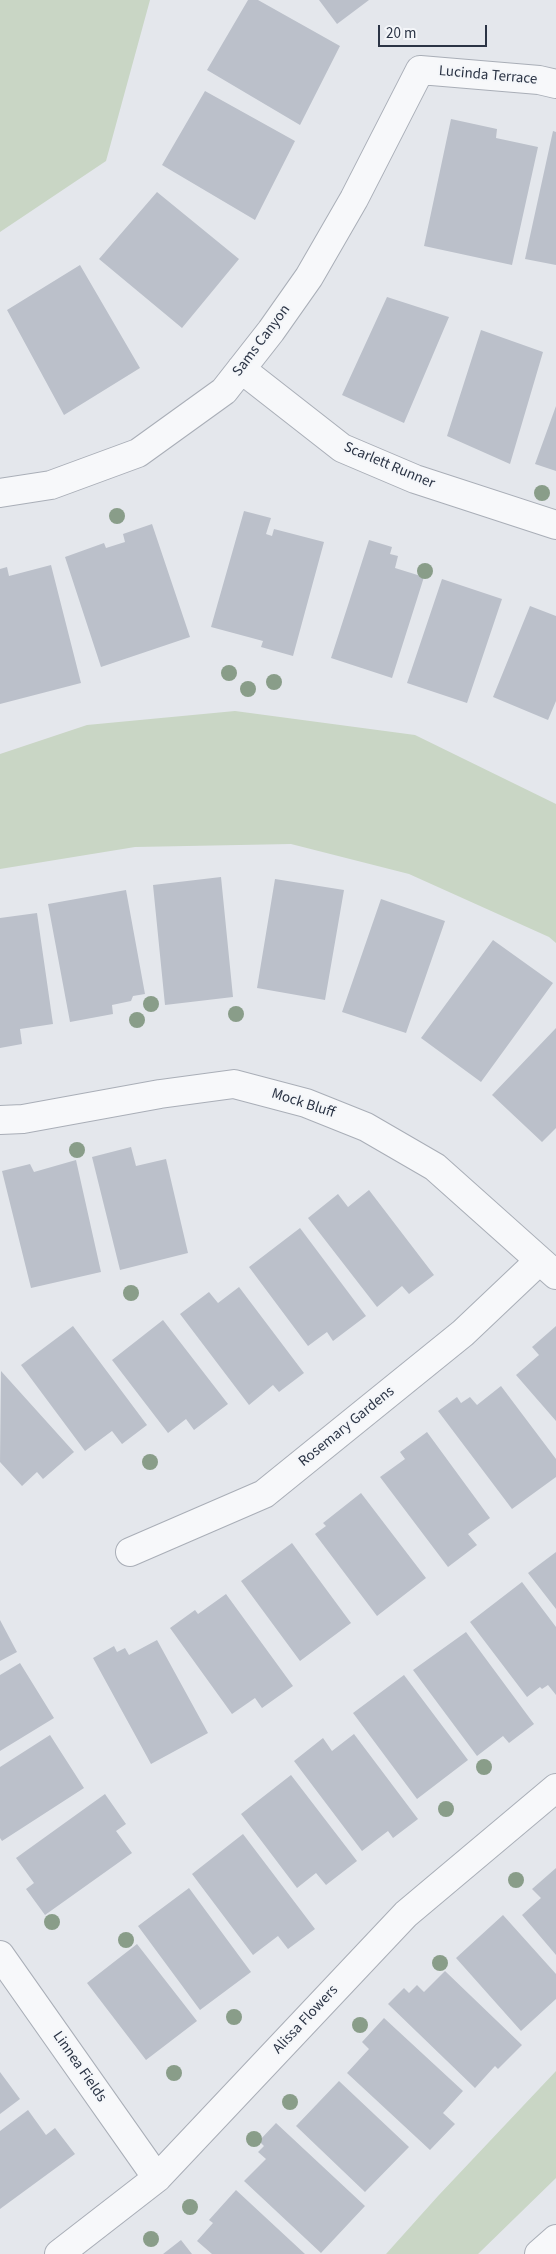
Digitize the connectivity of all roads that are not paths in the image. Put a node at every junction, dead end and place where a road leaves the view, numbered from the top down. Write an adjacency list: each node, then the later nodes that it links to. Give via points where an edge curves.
1 (420, 70): 2 (street, Lucinda Terrace); 3 (street, Sams Canyon, via 354,199 309,277)
2 (556, 84)
3 (242, 369): 4 (street, Sams Canyon, via 224,391 138,452 51,486); 5 (street, Scarlett Runner, via 342,448 416,479)
4 (0, 493)
5 (556, 525)
6 (0, 1120): 7 (street, Mock Bluff, via 23,1119 234,1084 306,1103 366,1127 434,1168)
7 (547, 1268): 8 (street, Rosemary Gardens, via 264,1494)
8 (130, 1552)
9 (556, 1788): 11 (street, Alissa Flowers, via 406,1914)
10 (0, 1955): 11 (street, Linnea Fields)
11 (157, 2178): 13 (street, Alissa Flowers)
12 (556, 2239): 14 (street)
13 (59, 2254)
14 (539, 2254)

